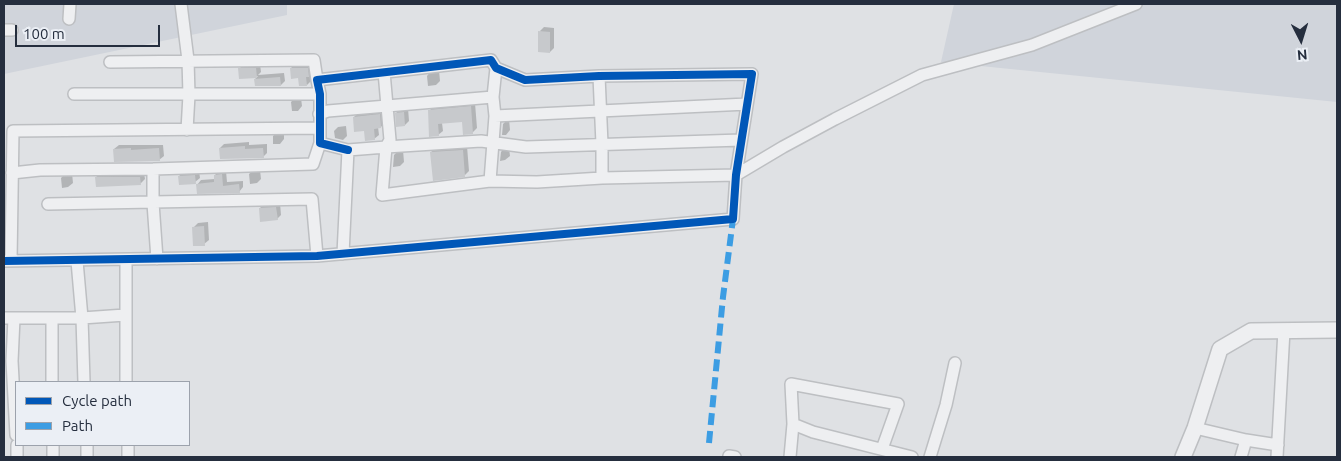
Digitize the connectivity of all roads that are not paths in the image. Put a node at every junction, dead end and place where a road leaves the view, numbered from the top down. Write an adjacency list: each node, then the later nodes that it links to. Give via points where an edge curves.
1 (70, 4): 4 (street)
2 (181, 4): 5 (street)
3 (1136, 4): 30 (street, via 1032,45 922,75)
4 (69, 19)
5 (188, 60): 6 (street); 10 (street, via 314,60); 13 (street)
6 (110, 62)
7 (496, 68): 8 (street, via 491,60); 9 (street, via 525,80); 14 (street)
8 (384, 72): 10 (street); 16 (street)
9 (599, 76): 15 (street, via 752,74); 17 (street)
10 (317, 80): 12 (street)
11 (74, 94): 13 (street)
12 (320, 94): 13 (street); 18 (street)
13 (189, 95): 21 (street)
14 (493, 97): 16 (street); 19 (street)
15 (747, 104): 17 (street); 22 (street)
16 (388, 106): 18 (street); 26 (street, via 390,140)
17 (600, 110): 19 (street); 25 (street)
18 (319, 114): 20 (street)
19 (495, 116): 23 (street)
20 (320, 128): 21 (street); 24 (street)
21 (187, 130): 29 (street, via 13,132)
22 (741, 140): 25 (street); 30 (street)
23 (492, 142): 25 (street, via 526,147); 26 (street); 32 (street)
24 (320, 144): 27 (street); 28 (street, via 312,164)
25 (602, 144): 31 (street)
26 (386, 147): 27 (street); 32 (street, via 382,195)
27 (348, 150): 35 (street)
28 (153, 169): 29 (street); 33 (street)
29 (12, 172): 39 (street)
30 (736, 175): 31 (street); 35 (street, via 733,219)
31 (602, 178): 32 (street)
32 (490, 181)
33 (153, 203): 34 (street); 36 (street, via 312,199); 37 (street)
34 (48, 204)
35 (343, 254): 36 (street)
36 (317, 256): 37 (street)
37 (157, 259): 38 (street)
38 (126, 260): 40 (street); 41 (street)
39 (7, 261): 40 (street)
40 (77, 261): 44 (street)
41 (125, 316): 44 (street); 51 (street)
42 (9, 318): 43 (street); 47 (street)
43 (52, 318): 44 (street); 49 (street)
44 (82, 318): 50 (street)
45 (1284, 330): 46 (street); 54 (street, via 1251,331 1220,349); 57 (street)
46 (1337, 330)
47 (8, 361): 52 (street)
48 (955, 363): 61 (street)
49 (52, 381)
50 (84, 381)
51 (126, 381)
52 (9, 405): 55 (street)
53 (793, 424): 58 (street); 58 (street, via 791,384 898,404); 59 (street)
54 (1195, 428): 56 (street); 62 (street)
55 (15, 431)
56 (1246, 440): 57 (street); 63 (street)
57 (1278, 444): 64 (street)
58 (882, 450): 60 (street)
59 (790, 457)
60 (912, 457)
61 (930, 457)
62 (1183, 457)
63 (1241, 457)
64 (1277, 457)

